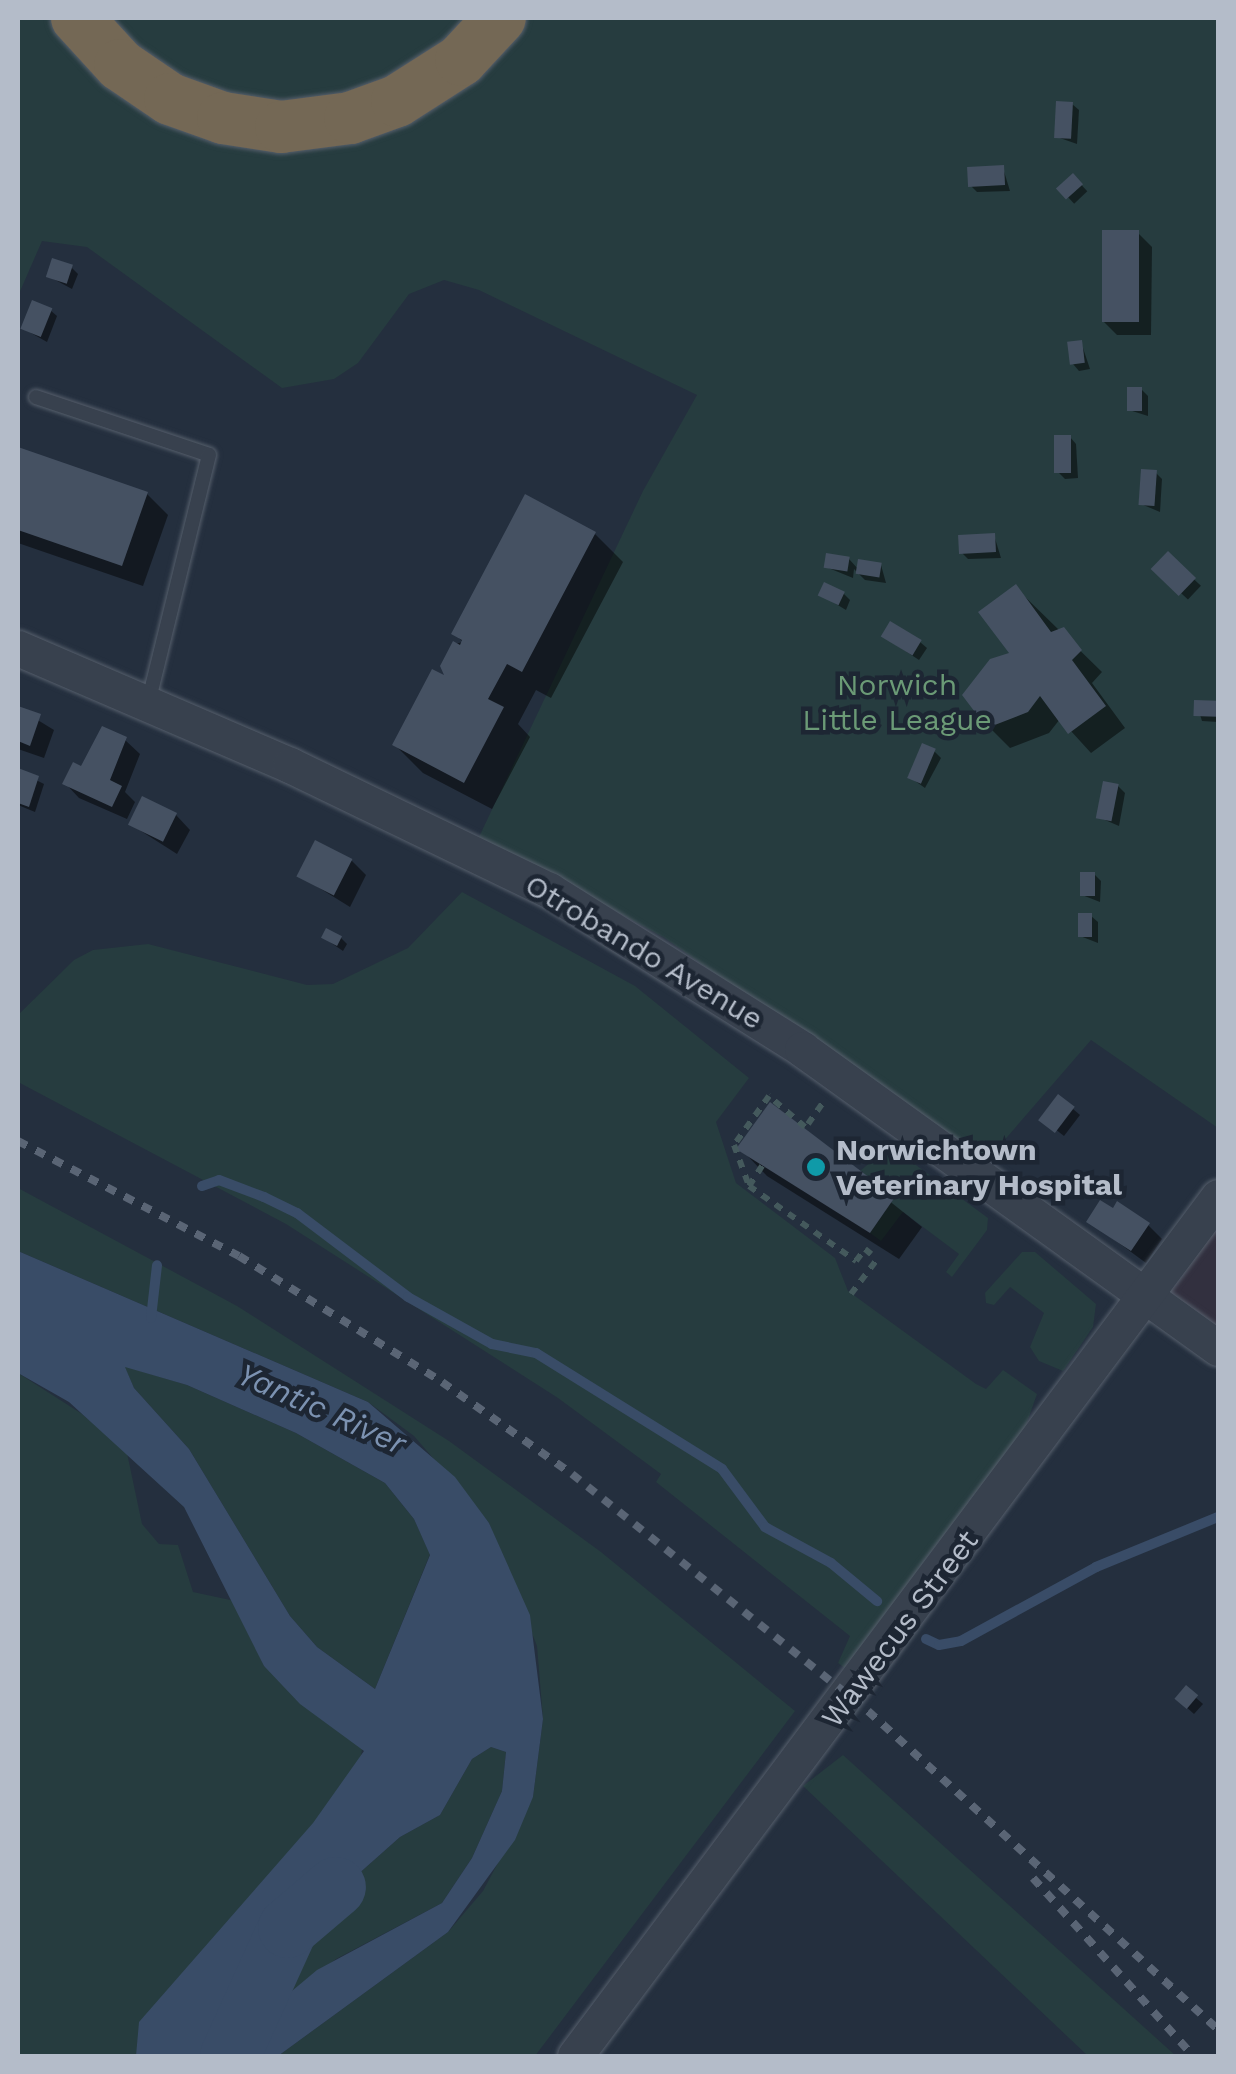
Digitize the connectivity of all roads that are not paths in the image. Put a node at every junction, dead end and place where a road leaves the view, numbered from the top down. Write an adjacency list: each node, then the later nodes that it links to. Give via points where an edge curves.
1 (77, 18): 2 (highway, via 120,65 170,99 242,122 302,126 371,112 422,88 461,60)
2 (500, 18)
3 (36, 397): 5 (lane, via 208,455)
4 (18, 648): 5 (street, Otrobando Avenue)
5 (148, 704): 7 (street, Otrobando Avenue, via 549,890 802,1049)
6 (1218, 1196): 7 (street, Wawecus Street)
7 (1144, 1293): 8 (street, Otrobando Avenue); 9 (street, Wawecus Street, via 856,1688)
8 (1218, 1348)
9 (575, 2056)

